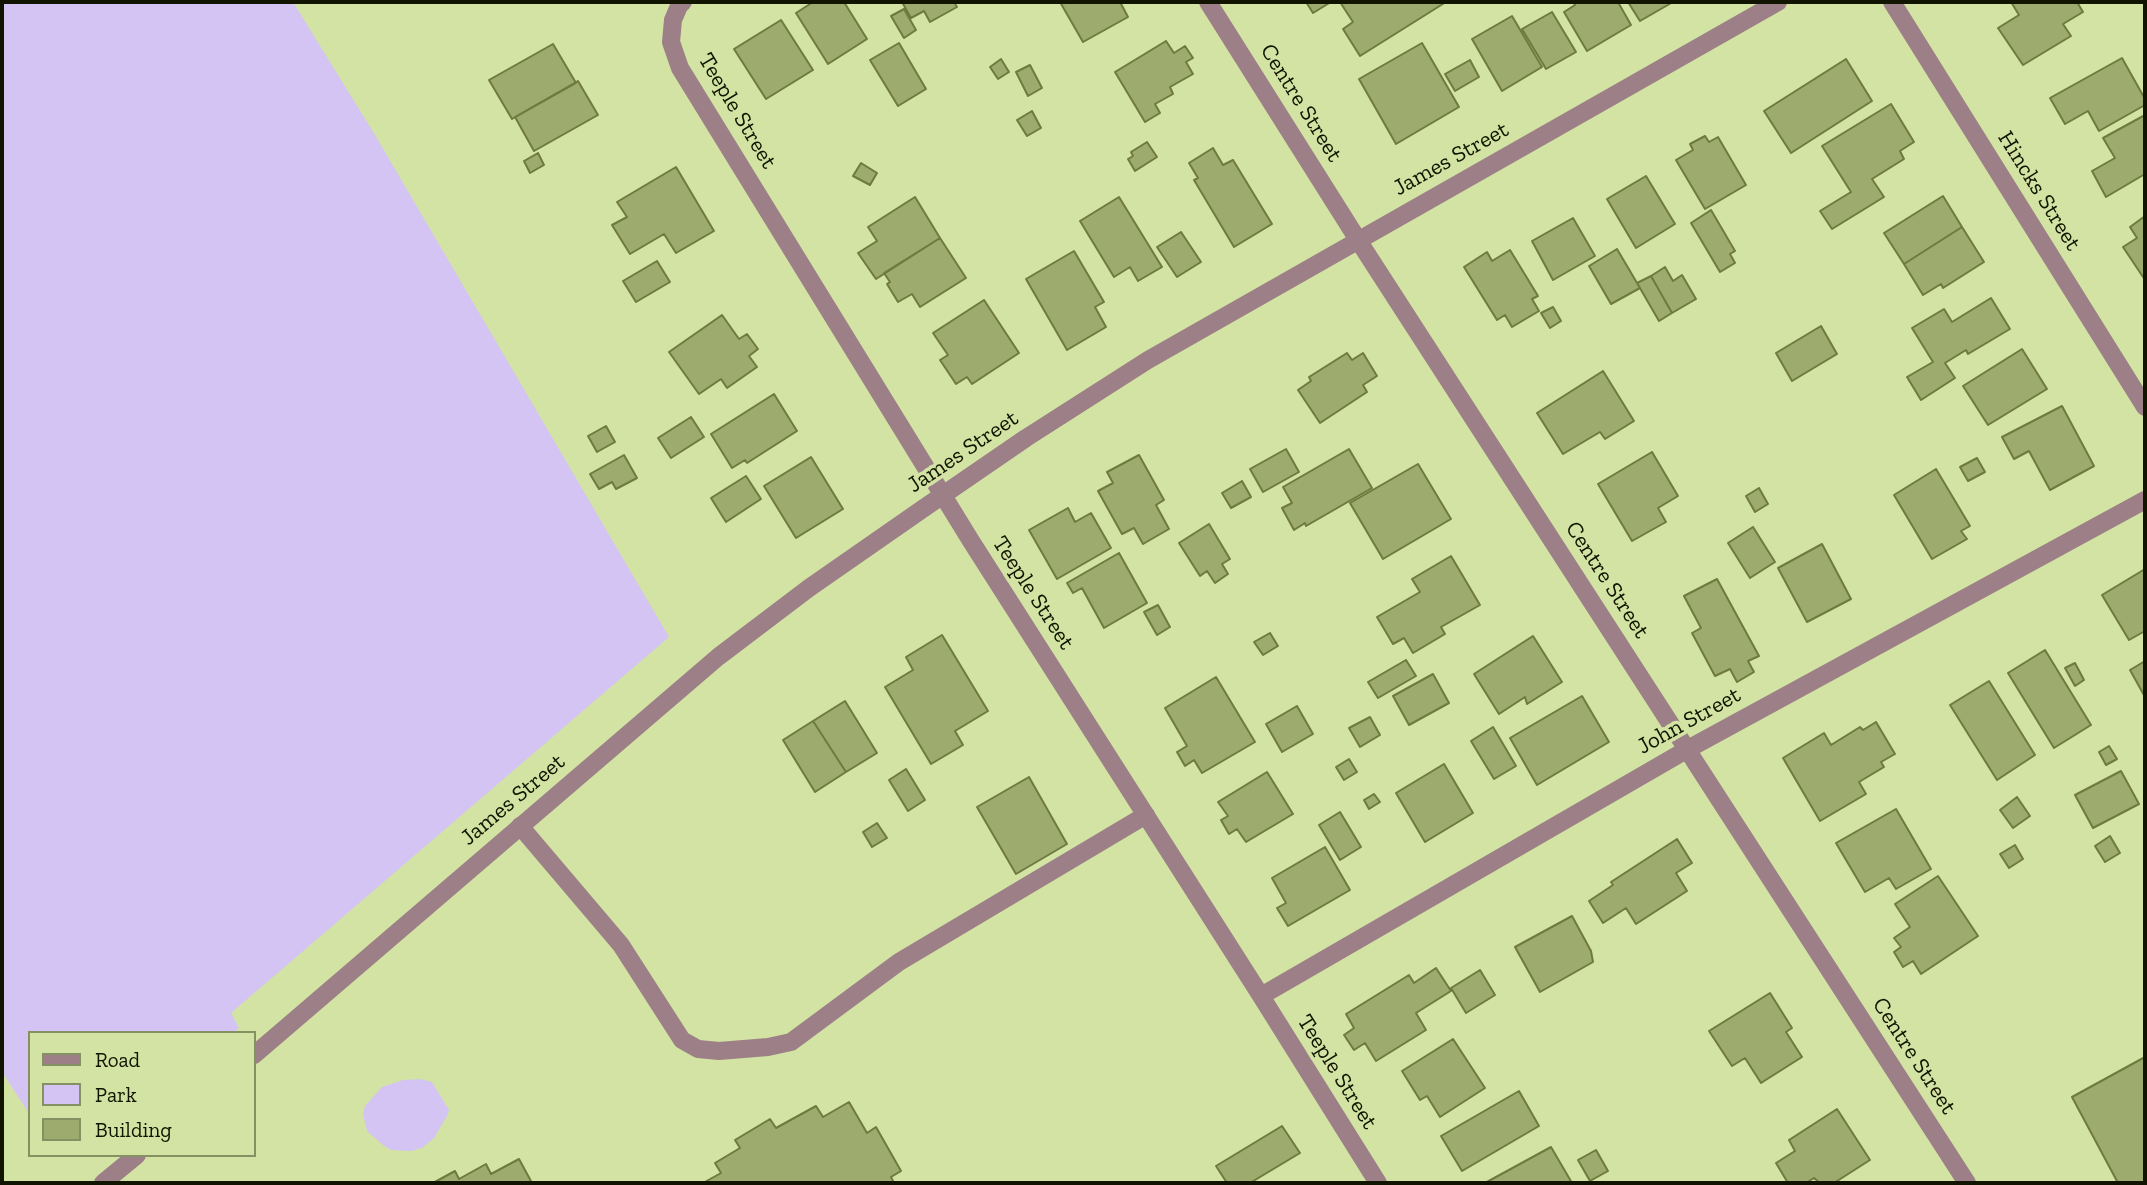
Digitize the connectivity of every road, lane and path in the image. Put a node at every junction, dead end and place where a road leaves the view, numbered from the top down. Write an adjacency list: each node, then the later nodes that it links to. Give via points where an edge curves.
1 (683, 2): 7 (street, Teeple Street, via 673,20 671,42 680,68)
2 (1208, 2): 5 (street, Centre Street)
3 (1778, 2): 5 (street, James Street)
4 (1892, 2): 6 (street, Hincks Street)
5 (1359, 240): 7 (street, James Street, via 1148,360); 9 (street, Centre Street)
6 (2145, 407)
7 (944, 495): 10 (street, Teeple Street); 11 (street, James Street, via 809,587 718,657)
8 (2145, 500): 9 (street, John Street)
9 (1688, 749): 12 (street, John Street); 17 (street, Centre Street)
10 (1146, 815): 11 (street, via 899,962 791,1042 719,1051 682,1040 621,945); 12 (street, Teeple Street)
11 (520, 826): 13 (street, James Street)
12 (1262, 996): 16 (street, Teeple Street)
13 (256, 1053)
14 (135, 1157): 15 (street)
15 (103, 1183)
16 (1378, 1183)
17 (1967, 1183)

